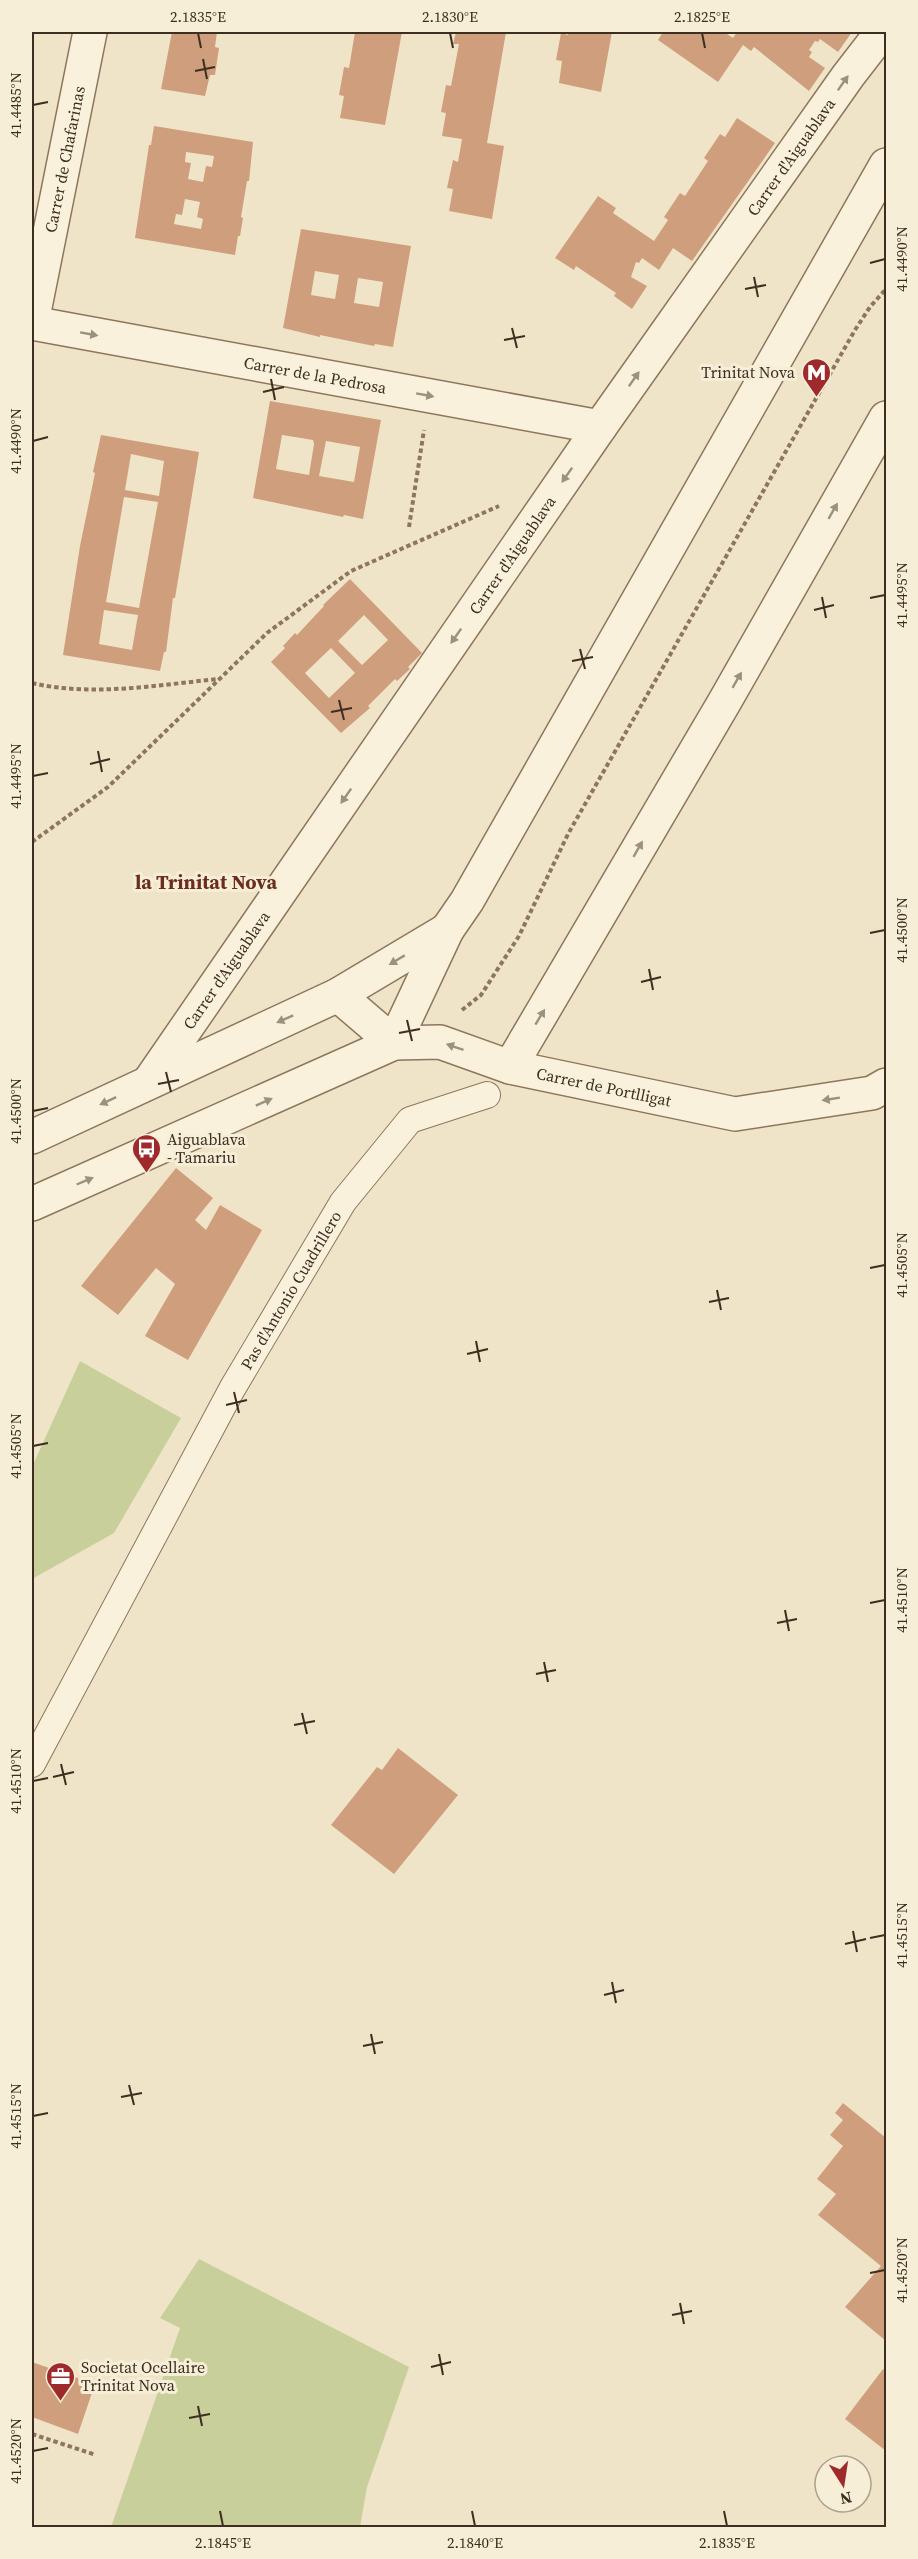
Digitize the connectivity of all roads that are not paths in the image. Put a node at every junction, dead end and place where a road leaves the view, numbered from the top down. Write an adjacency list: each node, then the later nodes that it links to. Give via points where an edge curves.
1 (90, 32): 4 (street, Carrer de Chafarinas)
2 (882, 32): 6 (street, Carrer d'Aiguablava, one-way to 2)
3 (886, 165): 7 (street)
4 (32, 322): 6 (street, Carrer de la Pedrosa, one-way to 6)
5 (886, 418): 10 (street, one-way to 5)
6 (600, 427): 11 (street, Carrer d'Aiguablava, one-way to 11)
7 (447, 930): 8 (street, one-way to 8); 9 (street)
8 (338, 995): 9 (street); 11 (street, one-way to 11)
9 (394, 1044): 10 (street, Carrer de Portlligat, one-way to 9, via 440,1042); 15 (street, one-way to 9)
10 (510, 1067): 12 (street, Carrer de Portlligat, one-way to 10, via 872,1093 735,1114)
11 (149, 1082): 14 (street, one-way to 14)
12 (886, 1084)
13 (487, 1095): 16 (street, Pas d'Antonio Cuadrillero, via 410,1120 343,1202 232,1389)
14 (32, 1137)
15 (32, 1204)
16 (32, 1764)

